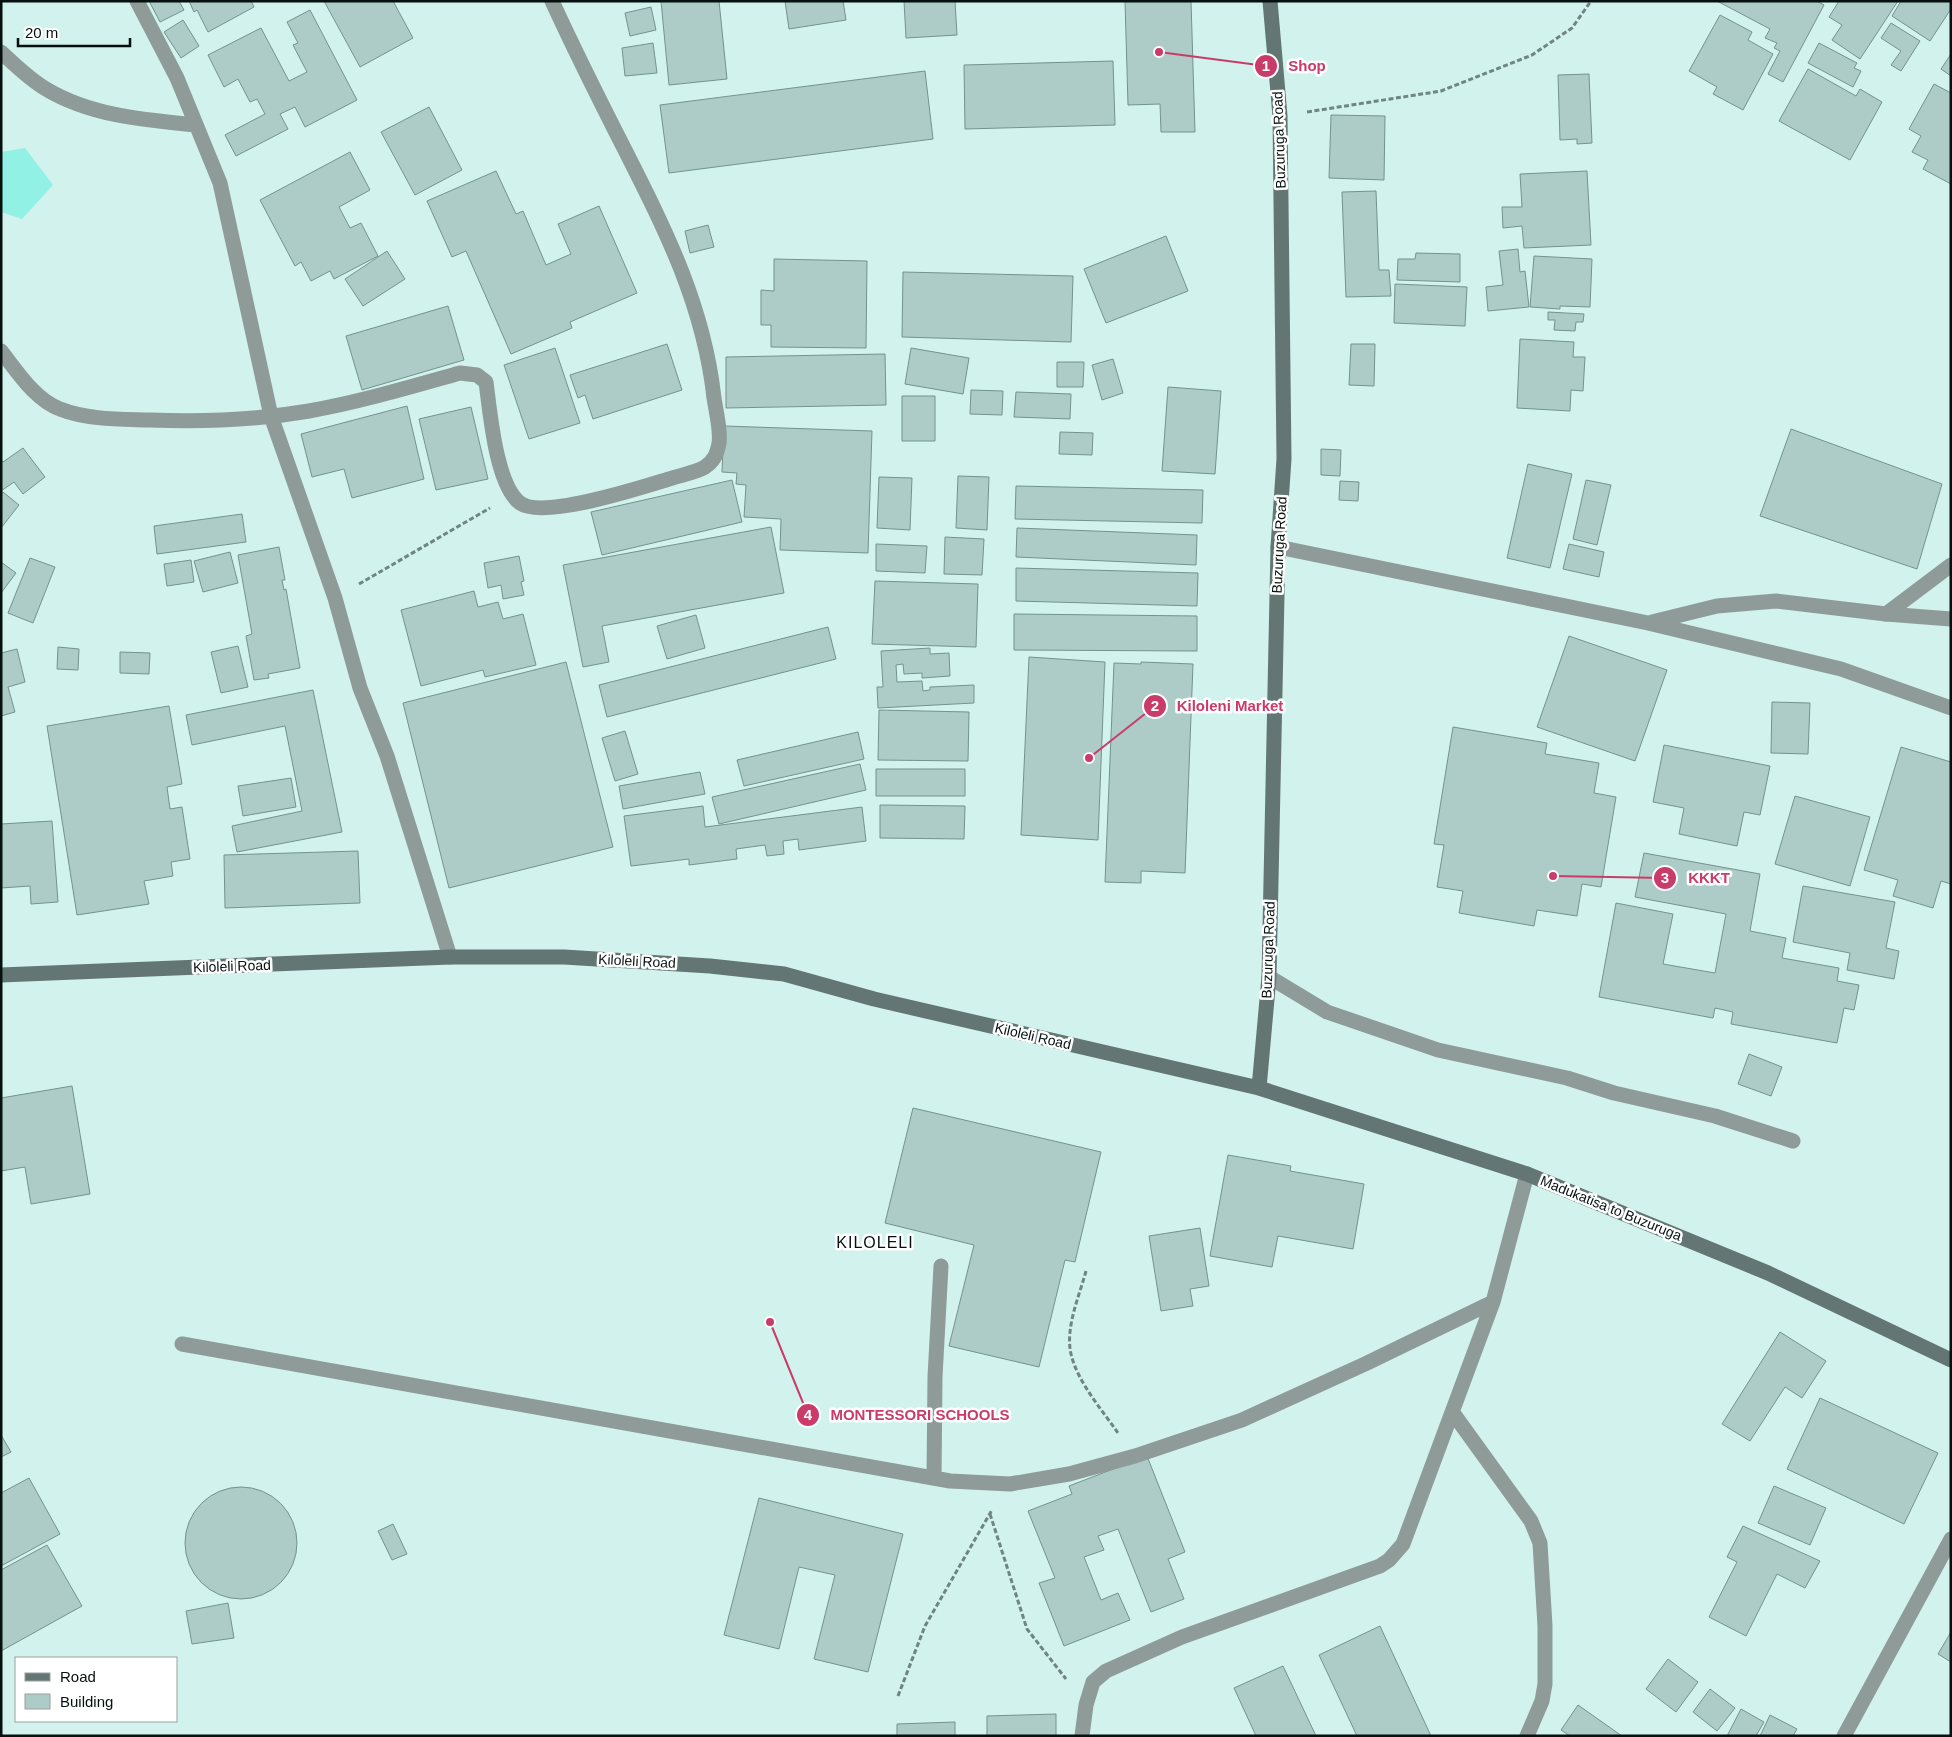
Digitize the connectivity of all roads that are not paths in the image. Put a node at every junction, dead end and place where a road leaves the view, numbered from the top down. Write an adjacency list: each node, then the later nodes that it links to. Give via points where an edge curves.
1 (137, 1): 5 (street, via 177,78)
2 (552, 1): 7 (street, via 683,272 706,340 719,441 714,459 703,468 630,491 542,508 522,505 503,479 486,382 477,375 460,373 354,402)
3 (1270, 1): 8 (main road, Buzuruga Road, via 1280,116 1284,459)
4 (1, 52): 5 (street, via 44,88 80,106 145,120)
5 (196, 125): 7 (street, via 220,184)
6 (1, 351): 7 (street, via 42,399 59,409 122,420 186,421)
7 (271, 416): 14 (street, via 335,598 360,688 387,756)
8 (1278, 547): 12 (street); 16 (main road, Buzuruga Road)
9 (1951, 565): 10 (street)
10 (1886, 614): 11 (street); 12 (street, via 1776,601 1717,606)
11 (1951, 619)
12 (1648, 623): 13 (street, via 1841,669)
13 (1951, 708)
14 (450, 957): 15 (main road, Kiloleli Road); 17 (main road, Kiloleli Road, via 564,957 784,974 874,999)
15 (1, 975)
16 (1269, 977): 17 (main road, Buzuruga Road); 18 (street, via 1327,1012 1438,1050 1567,1078 1614,1093 1715,1116)
17 (1258, 1088): 19 (main road, Madukatisa to Buzuruga)
18 (1794, 1141)
19 (1527, 1174): 21 (street); 23 (main road, Madukatisa to Buzuruga, via 1768,1273)
20 (941, 1266): 25 (street)
21 (1494, 1302): 24 (street); 25 (street, via 1242,1420 1134,1456 1069,1474 1009,1483)
22 (182, 1344): 25 (street)
23 (1951, 1360)
24 (1453, 1413): 27 (street, via 1407,1538 1390,1560 1182,1637 1106,1671 1093,1682); 28 (street, via 1531,1521 1540,1543 1545,1684 1542,1701)
25 (934, 1478)
26 (1951, 1539): 29 (street)
27 (1082, 1736)
28 (1527, 1736)
29 (1844, 1736)

